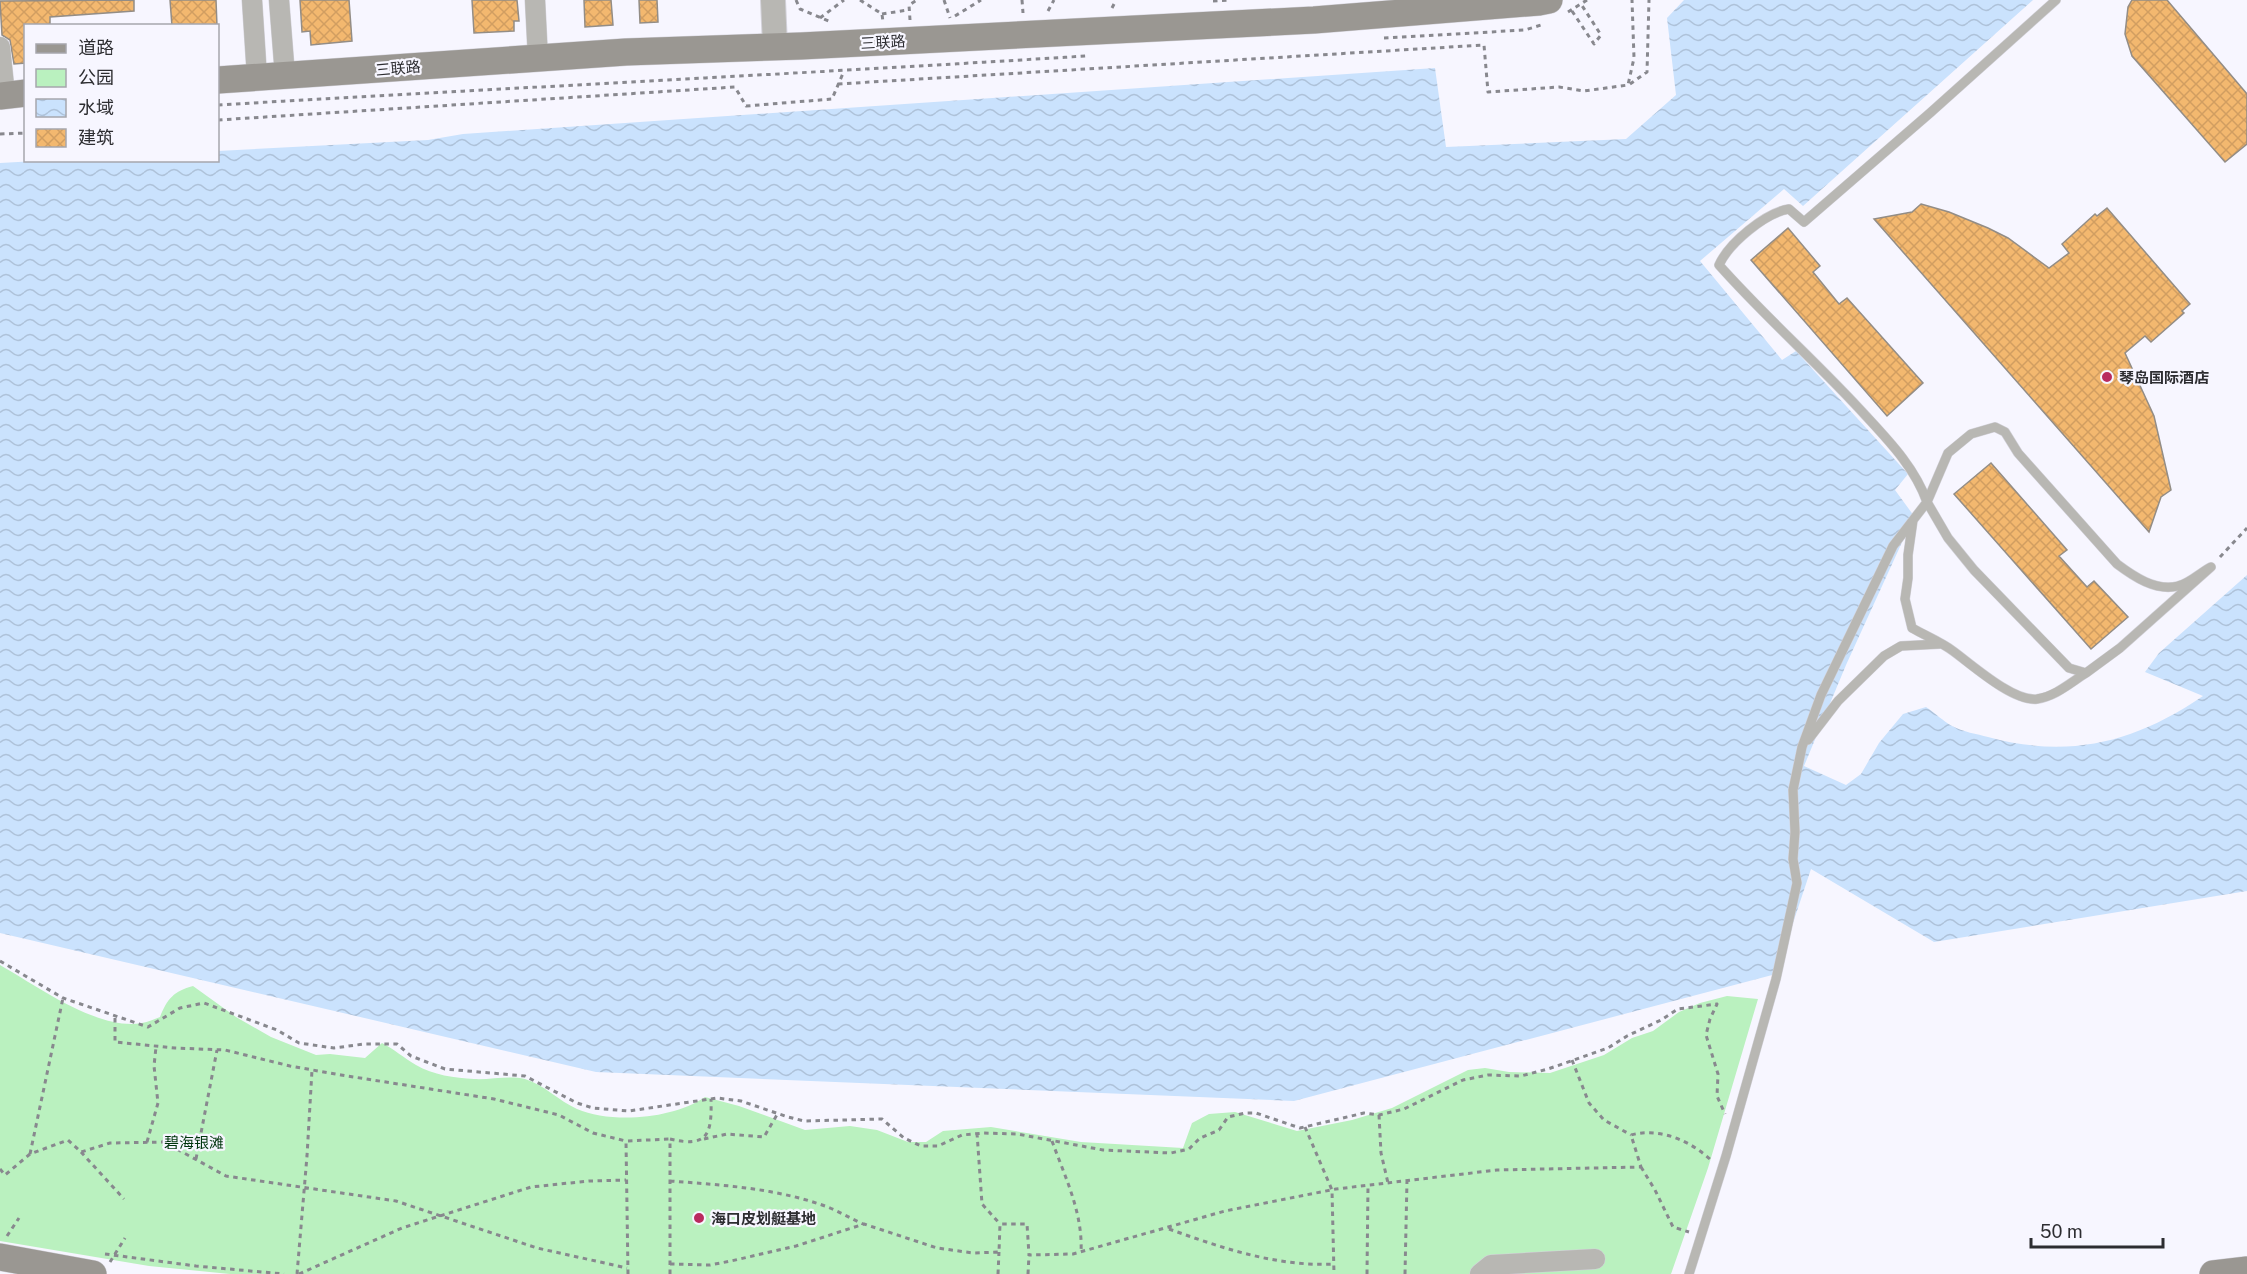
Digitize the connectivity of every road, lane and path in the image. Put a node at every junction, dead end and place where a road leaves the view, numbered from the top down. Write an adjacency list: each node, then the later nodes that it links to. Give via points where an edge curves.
1 (252, 0): 33 (street)
2 (279, 0): 34 (street)
3 (535, 0): 31 (street)
4 (773, 0): 28 (street)
5 (844, 0): 24 (path)
6 (860, 0): 22 (path)
7 (917, 0): 19 (path)
8 (944, 0): 9 (path, via 950,19)
9 (981, 0)
10 (1022, 0): 23 (path)
11 (1054, 0): 20 (path)
12 (1116, 0): 18 (path)
13 (1587, 0): 17 (path)
14 (1632, 0): 38 (path, via 1634,58)
15 (2056, 0): 45 (lane, via 1818,211 1804,222 1789,209 1777,211 1752,228 1719,265 1893,446 1921,485)
16 (1650, 1): 38 (path, via 1647,72)
17 (1581, 4): 21 (path); 21 (path, via 1601,35 1594,44)
18 (1112, 8)
19 (908, 10): 22 (path); 25 (path)
20 (1048, 11)
21 (1556, 13): 27 (path, via 1525,30); 28 (main road, 三联路, via 1539,2 1314,20)
22 (882, 14): 26 (path)
23 (1023, 14)
24 (820, 18)
25 (910, 22)
26 (883, 24)
27 (1373, 39)
28 (775, 46): 31 (main road, 三联路)
29 (0, 47): 40 (street)
30 (1086, 56): 32 (path)
31 (538, 59): 34 (main road, 三联路)
32 (844, 71): 35 (path); 37 (path)
33 (257, 76): 34 (main road, 三联路); 36 (main road, 三联路)
34 (285, 76)
35 (729, 77): 39 (path); 41 (path)
36 (219, 80)
37 (838, 84): 38 (path, via 1485,45 1488,92 1559,87 1584,91); 39 (path, via 832,99 746,106)
38 (1628, 85)
39 (735, 87): 42 (path)
40 (10, 95)
41 (219, 105)
42 (219, 120)
43 (24, 133): 44 (path)
44 (0, 134)
45 (1927, 502): 46 (lane); 48 (lane, via 1948,453 1971,434 1995,427 2005,432 2018,453 2117,564 2137,578 2158,586 2178,586); 50 (lane, via 1948,538 1974,570 2069,668)
46 (1914, 517): 49 (lane, via 1905,599 1912,628); 51 (lane, via 1893,546 1845,641)
47 (2247, 528): 48 (path)
48 (2211, 567): 50 (lane)
49 (1942, 644): 50 (lane, via 1984,676 2034,699 2057,693); 51 (lane, via 1901,646 1884,656 1838,701)
50 (2086, 674)
51 (1803, 747): 63 (lane, via 1793,790 1797,883 1776,979)
52 (0, 961): 53 (path)
53 (63, 998): 54 (path); 72 (path)
54 (115, 1017): 55 (path, via 115,1042); 59 (path, via 148,1027 180,1008 204,1003 277,1030 299,1043 334,1048 397,1044 411,1056 445,1069 525,1076 593,1108 629,1111)
55 (156, 1046): 56 (path); 70 (path, via 158,1103)
56 (217, 1050): 58 (path); 73 (path)
57 (1572, 1060): 61 (path, via 1521,1076 1488,1075 1463,1080 1404,1109); 63 (path, via 1608,1047 1678,1009 1717,1004 1706,1035 1718,1074 1717,1096); 65 (path, via 1589,1103 1604,1120)
58 (312, 1070): 68 (path, via 494,1099 559,1115 593,1133); 82 (path)
59 (711, 1099): 60 (path, via 741,1101); 67 (path, via 710,1127)
60 (778, 1113): 64 (path, via 804,1120 882,1119 904,1138 921,1146 938,1146 962,1135); 67 (path, via 764,1137 727,1134)
61 (1379, 1115): 62 (path, via 1364,1113); 80 (path)
62 (1305, 1127): 69 (path, via 1245,1113 1228,1117 1219,1130 1200,1138 1189,1149 1171,1154 1103,1150); 83 (path)
63 (1734, 1127): 76 (lane)
64 (978, 1133): 69 (path, via 1017,1134); 88 (path, via 982,1204)
65 (1631, 1135): 74 (path); 76 (path, via 1643,1131 1669,1135 1700,1149)
66 (670, 1139): 67 (path, via 689,1144); 68 (path); 79 (path)
67 (702, 1139)
68 (626, 1141): 77 (path)
69 (1052, 1141): 95 (path, via 1078,1214)
70 (147, 1142): 71 (path, via 110,1143); 73 (path, via 164,1142)
71 (81, 1152): 72 (path, via 68,1140); 84 (path)
72 (30, 1154): 75 (path, via 5,1175)
73 (196, 1159): 82 (path, via 226,1176)
74 (1641, 1167): 78 (path, via 1497,1170); 91 (path, via 1673,1227)
75 (0, 1169)
76 (1722, 1170): 91 (lane)
77 (626, 1180): 85 (path, via 531,1187); 102 (path)
78 (1407, 1180): 80 (path); 112 (path)
79 (670, 1181): 87 (path, via 753,1188 790,1196); 100 (path)
80 (1388, 1183): 81 (path)
81 (1368, 1186): 83 (path); 111 (path)
82 (303, 1188): 85 (path, via 396,1201); 105 (path)
83 (1332, 1190): 89 (path, via 1225,1210); 101 (path)
84 (124, 1199)
85 (441, 1215): 102 (path, via 537,1248); 105 (path)
86 (19, 1218): 93 (path)
87 (864, 1224): 94 (path, via 937,1248); 100 (path, via 731,1261)
88 (1000, 1224): 94 (path); 96 (path, via 1027,1224)
89 (1167, 1228): 95 (path); 101 (path, via 1276,1261)
90 (0, 1236): 93 (path)
91 (1701, 1236): 114 (lane)
92 (125, 1238): 97 (path)
93 (8, 1244): 99 (main road)
94 (999, 1252): 108 (path)
95 (1081, 1252): 96 (path)
96 (1029, 1255): 109 (path)
97 (114, 1256): 99 (path); 99 (path); 104 (path)
98 (1595, 1259): 113 (street, via 1491,1265)
99 (102, 1264)
100 (670, 1264): 107 (path)
101 (1334, 1264): 110 (path)
102 (627, 1268): 106 (path)
103 (2247, 1270): 115 (main road)
104 (284, 1274)
105 (298, 1274)
106 (628, 1274)
107 (670, 1274)
108 (998, 1274)
109 (1028, 1274)
110 (1334, 1274)
111 (1367, 1274)
112 (1405, 1274)
113 (1480, 1274)
114 (1689, 1274)
115 (2213, 1274)

